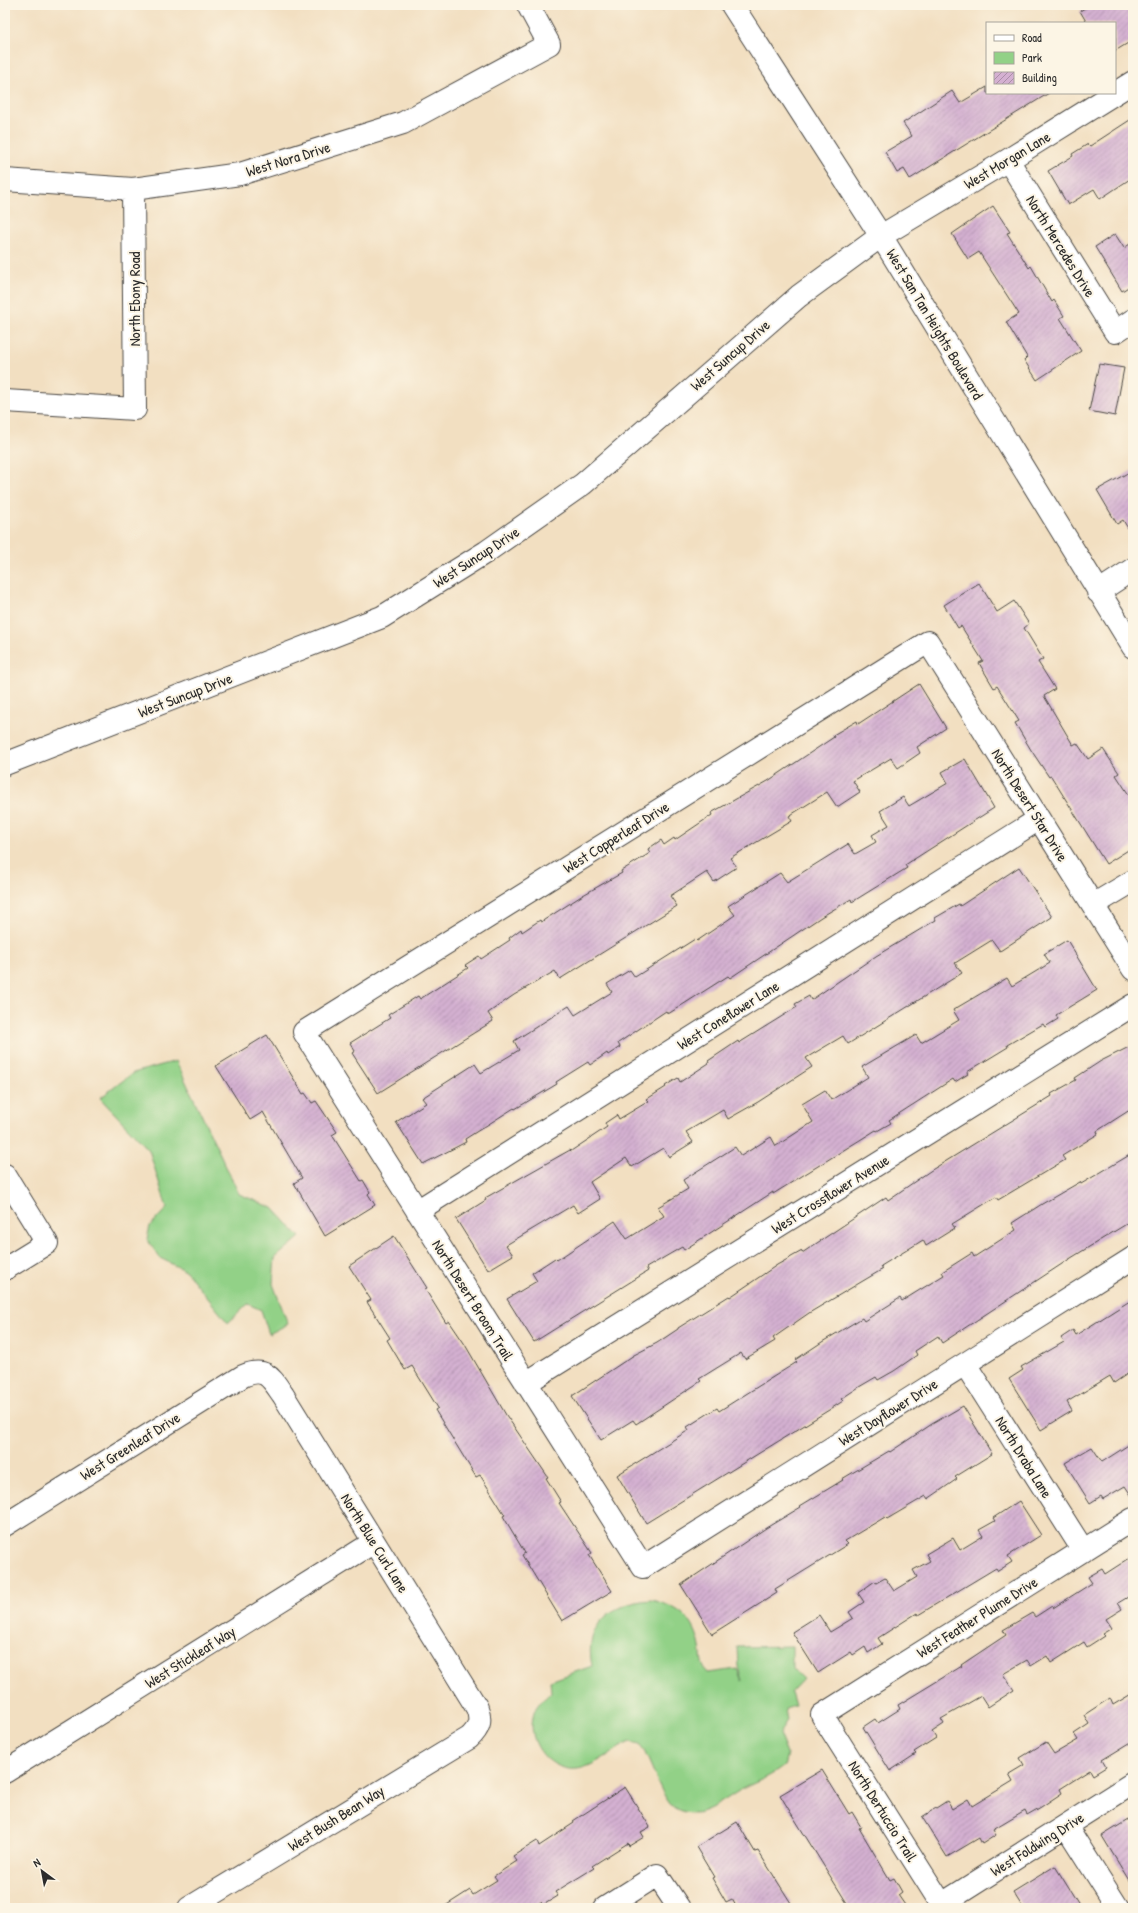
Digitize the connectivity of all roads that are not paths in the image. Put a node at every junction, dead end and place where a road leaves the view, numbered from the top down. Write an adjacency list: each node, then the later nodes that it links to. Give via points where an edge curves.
1 (528, 5): 8 (street, West Nora Drive, via 549,44 403,123 240,174)
2 (732, 5): 9 (street, West San Tan Heights Boulevard)
3 (1133, 82): 4 (street, West Morgan Lane)
4 (1116, 93)
5 (1114, 94): 6 (street, West Morgan Lane)
6 (1008, 160): 9 (street, West Morgan Lane); 10 (street, North Mercedes Drive, via 1115,332)
7 (5, 180): 8 (street, West Nora Drive)
8 (134, 189): 11 (street, North Ebony Road, via 135,409)
9 (881, 236): 13 (street, West San Tan Heights Boulevard); 16 (street, West Suncup Drive, via 799,296 583,484 486,552 382,617)
10 (1133, 320)
11 (5, 401)
12 (1133, 569): 13 (street)
13 (1098, 592): 15 (street, West San Tan Heights Boulevard)
14 (928, 642): 17 (street, North Desert Star Drive); 22 (street, West Copperleaf Drive)
15 (1133, 647)
16 (5, 764)
17 (1039, 819): 19 (street, North Desert Star Drive); 24 (street, West Coneflower Lane)
18 (1133, 880): 19 (street)
19 (1093, 905): 20 (street, North Desert Star Drive)
20 (1133, 969)
21 (1133, 1005): 29 (street, West Crossflower Avenue)
22 (304, 1032): 24 (street, North Desert Broom Trail)
23 (5, 1175): 26 (street, via 47,1243)
24 (417, 1211): 29 (street, North Desert Broom Trail)
25 (1133, 1258): 27 (street, West Dayflower Drive)
26 (5, 1269)
27 (965, 1364): 33 (street, North Draba Lane); 34 (street, West Dayflower Drive)
28 (256, 1372): 31 (street, West Greenleaf Drive, via 229,1384); 32 (street, North Blue Curl Lane, via 264,1372 272,1378)
29 (526, 1383): 34 (street, North Desert Broom Trail)
30 (1133, 1519): 33 (street, West Feather Plume Drive)
31 (5, 1525)
32 (374, 1542): 36 (street, North Blue Curl Lane, via 477,1708); 37 (street, West Stickleaf Way)
33 (1083, 1550): 35 (street, West Feather Plume Drive)
34 (643, 1567)
35 (822, 1715): 40 (street, North Dertuccio Trail)
36 (479, 1724): 41 (street, West Bush Bean Way, via 477,1731 469,1738)
37 (5, 1772)
38 (1133, 1783): 39 (street, West Foldwing Drive)
39 (1066, 1826): 40 (street, West Foldwing Drive); 44 (street)
40 (943, 1906)
41 (189, 1908)
42 (605, 1908): 43 (street, via 658,1875)
43 (679, 1908)
44 (1118, 1908)

